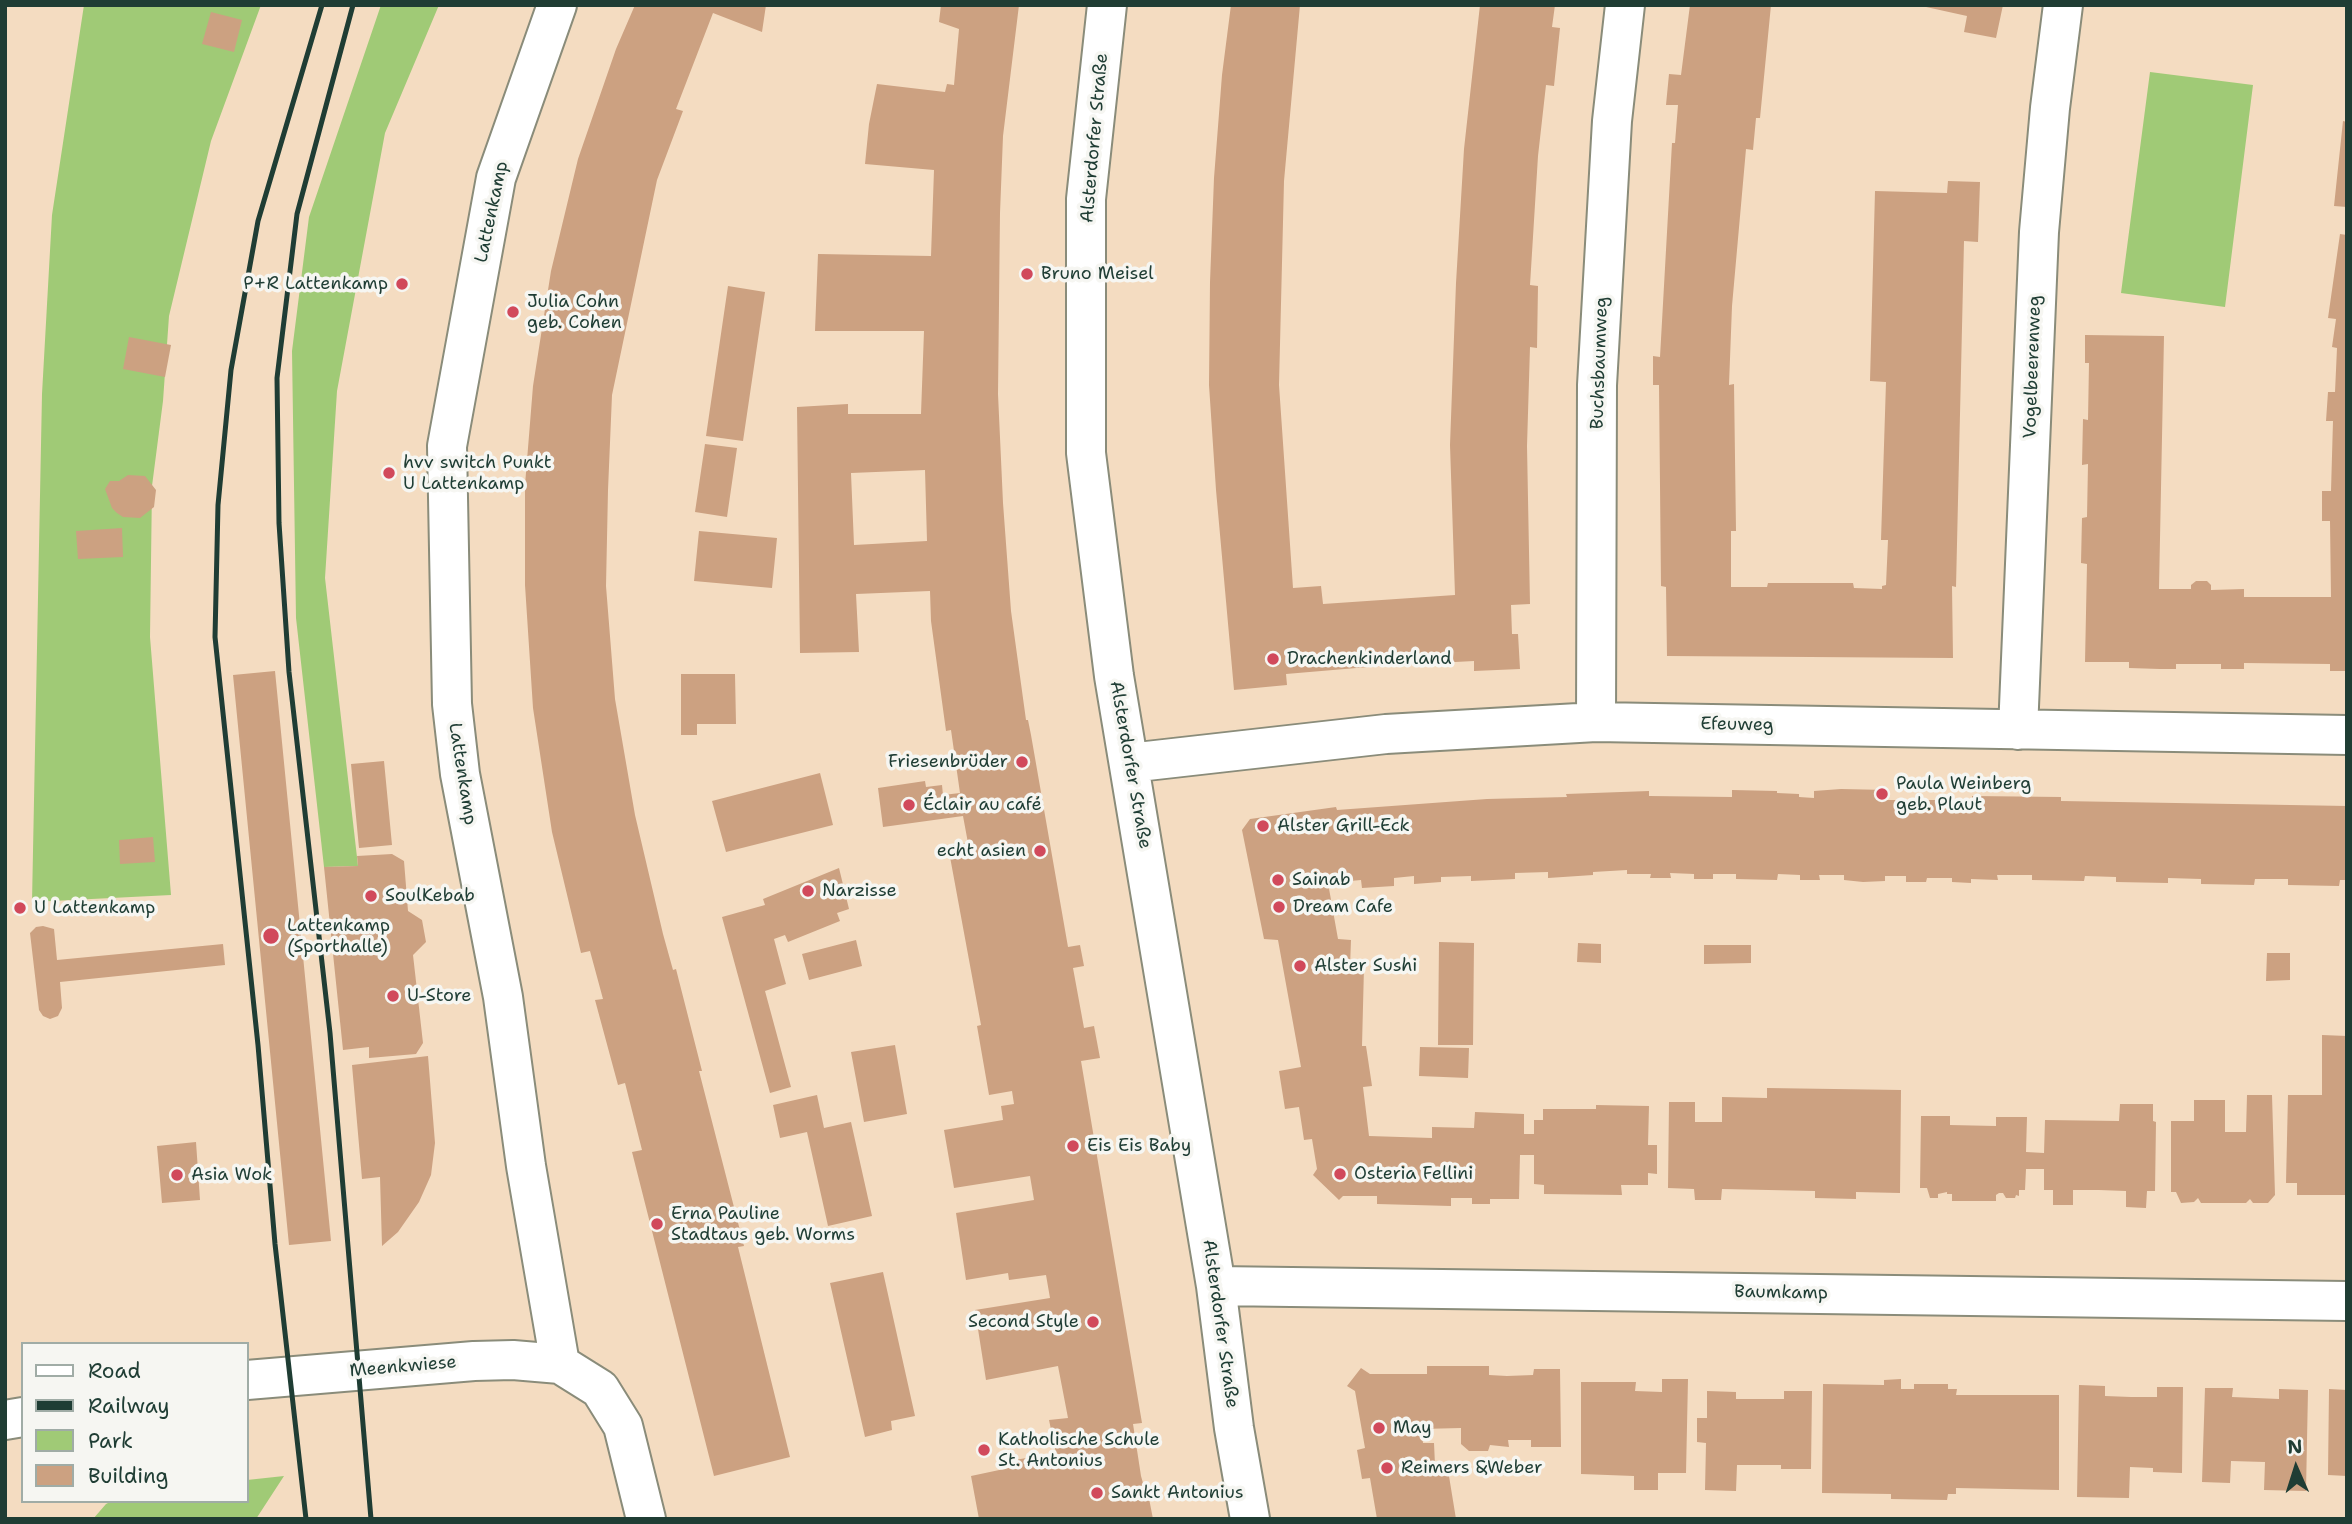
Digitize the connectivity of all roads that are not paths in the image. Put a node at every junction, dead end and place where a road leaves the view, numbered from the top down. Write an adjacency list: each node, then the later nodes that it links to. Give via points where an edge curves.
1 (557, 5): 11 (street, Lattenkamp, via 496,178 447,446 452,704 460,774 503,997)
2 (1107, 5): 8 (street, Alsterdorfer Straße, via 1086,199 1086,453)
3 (1625, 5): 5 (street, Buchsbaumweg, via 1612,121 1597,385)
4 (2063, 5): 6 (street, Vogelbeerenweg, via 2039,232)
5 (1596, 722): 6 (street, Efeuweg); 8 (street, Efeuweg, via 1386,734)
6 (2018, 730): 7 (street, Efeuweg)
7 (2347, 736)
8 (1129, 763): 9 (street, Alsterdorfer Straße)
9 (1216, 1286): 10 (street, Baumkamp); 14 (street, Alsterdorfer Straße)
10 (2347, 1301)
11 (560, 1364): 12 (street, Meenkwiese, via 474,1361); 13 (street, via 600,1389 623,1426)
12 (248, 1380)
13 (646, 1519)
14 (1250, 1519)

